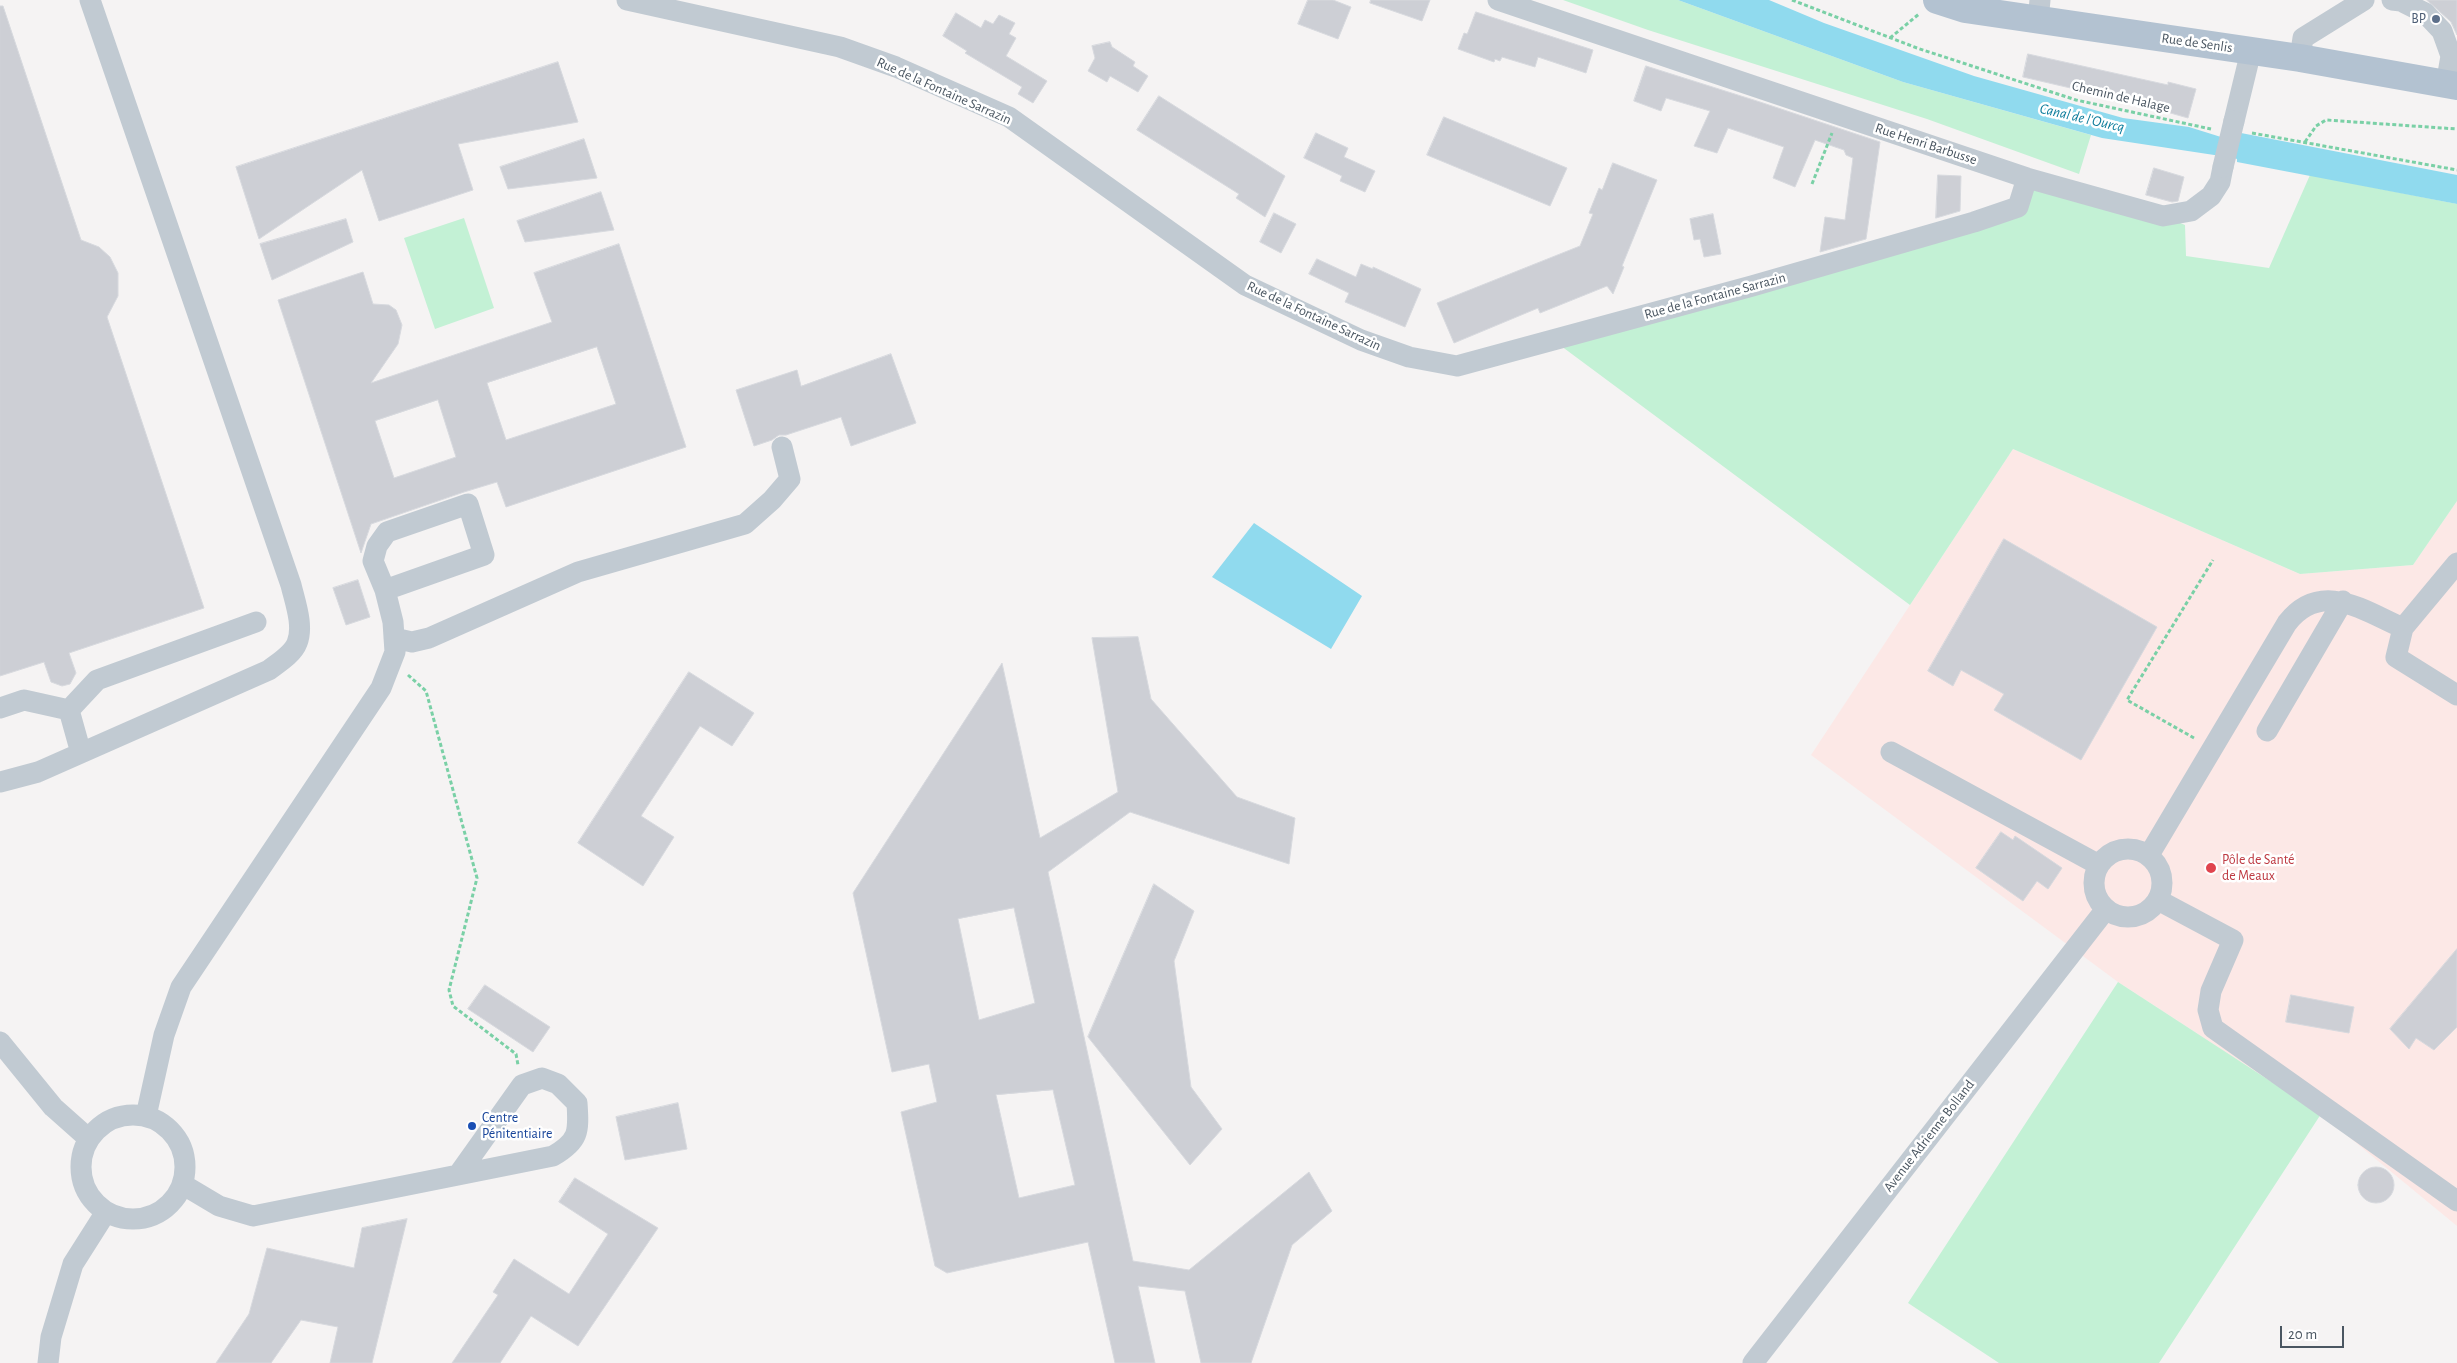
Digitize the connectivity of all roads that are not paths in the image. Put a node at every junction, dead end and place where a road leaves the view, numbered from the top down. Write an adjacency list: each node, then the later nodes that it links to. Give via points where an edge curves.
1 (90, 0): 24 (street, via 291,585 299,620 297,643 269,670)
2 (627, 0): 11 (street, Rue de la Fontaine Sarrazin, via 840,47 896,67 1009,117 1245,285 1361,340 1409,357 1457,366 1974,222 2018,207)
3 (1498, 0): 11 (street, Rue Henri Barbusse)
4 (2364, 0): 9 (street, via 2303,38)
5 (2392, 0): 10 (street, via 2425,13 2442,31 2451,56)
6 (1931, 6): 7 (main road, Rue de Senlis)
7 (2039, 10): 8 (main road, Rue de Senlis)
8 (2251, 51): 9 (main road, Rue de Senlis); 11 (street, Rue Henri Barbusse, bridge, via 2220,182 2212,196 2191,210 2163,216)
9 (2300, 58): 10 (main road, Rue de Senlis)
10 (2452, 86)
11 (2027, 178)
12 (782, 447): 18 (street, via 790,479 745,524 578,572 428,638 412,642)
13 (2457, 563): 17 (street)
14 (385, 590): 14 (street, via 373,561 377,546 387,532 468,504 484,555); 18 (street)
15 (2343, 601): 17 (street); 22 (street); 26 (street, via 2328,599 2294,613)
16 (256, 622): 21 (street, via 98,680)
17 (2403, 628): 19 (street, via 2396,657)
18 (394, 638): 31 (street, via 395,652 381,688 181,987 164,1035)
19 (2457, 695)
20 (0, 708): 21 (street, via 24,700)
21 (69, 710): 24 (street)
22 (2267, 731)
23 (1891, 752): 27 (street)
24 (81, 753): 25 (street, via 38,772)
25 (0, 782)
26 (2149, 855): 27 (street, via 2132,848 2122,848 2105,857); 28 (street, via 2159,866 2163,877)
27 (2099, 865): 29 (street, via 2094,876 2094,888)
28 (2158, 900): 29 (street, via 2140,915 2116,915); 35 (street, via 2232,940 2211,991 2208,1010 2213,1028)
29 (2106, 909): 38 (street, Avenue Adrienne Bolland)
30 (0, 1042): 32 (street, via 53,1107)
31 (146, 1116): 32 (street, via 114,1119); 34 (street, via 174,1135 182,1150 185,1168)
32 (89, 1139): 36 (street, via 82,1154 83,1179 93,1202)
33 (458, 1175): 33 (street, via 553,1156 570,1146 578,1126 577,1103 558,1084 542,1078 522,1085); 34 (street, via 253,1216 219,1206)
34 (182, 1184): 36 (street, via 175,1198 151,1216 120,1218)
35 (2457, 1201)
36 (106, 1212): 37 (street, via 73,1264)
37 (48, 1363)
38 (1753, 1363)

